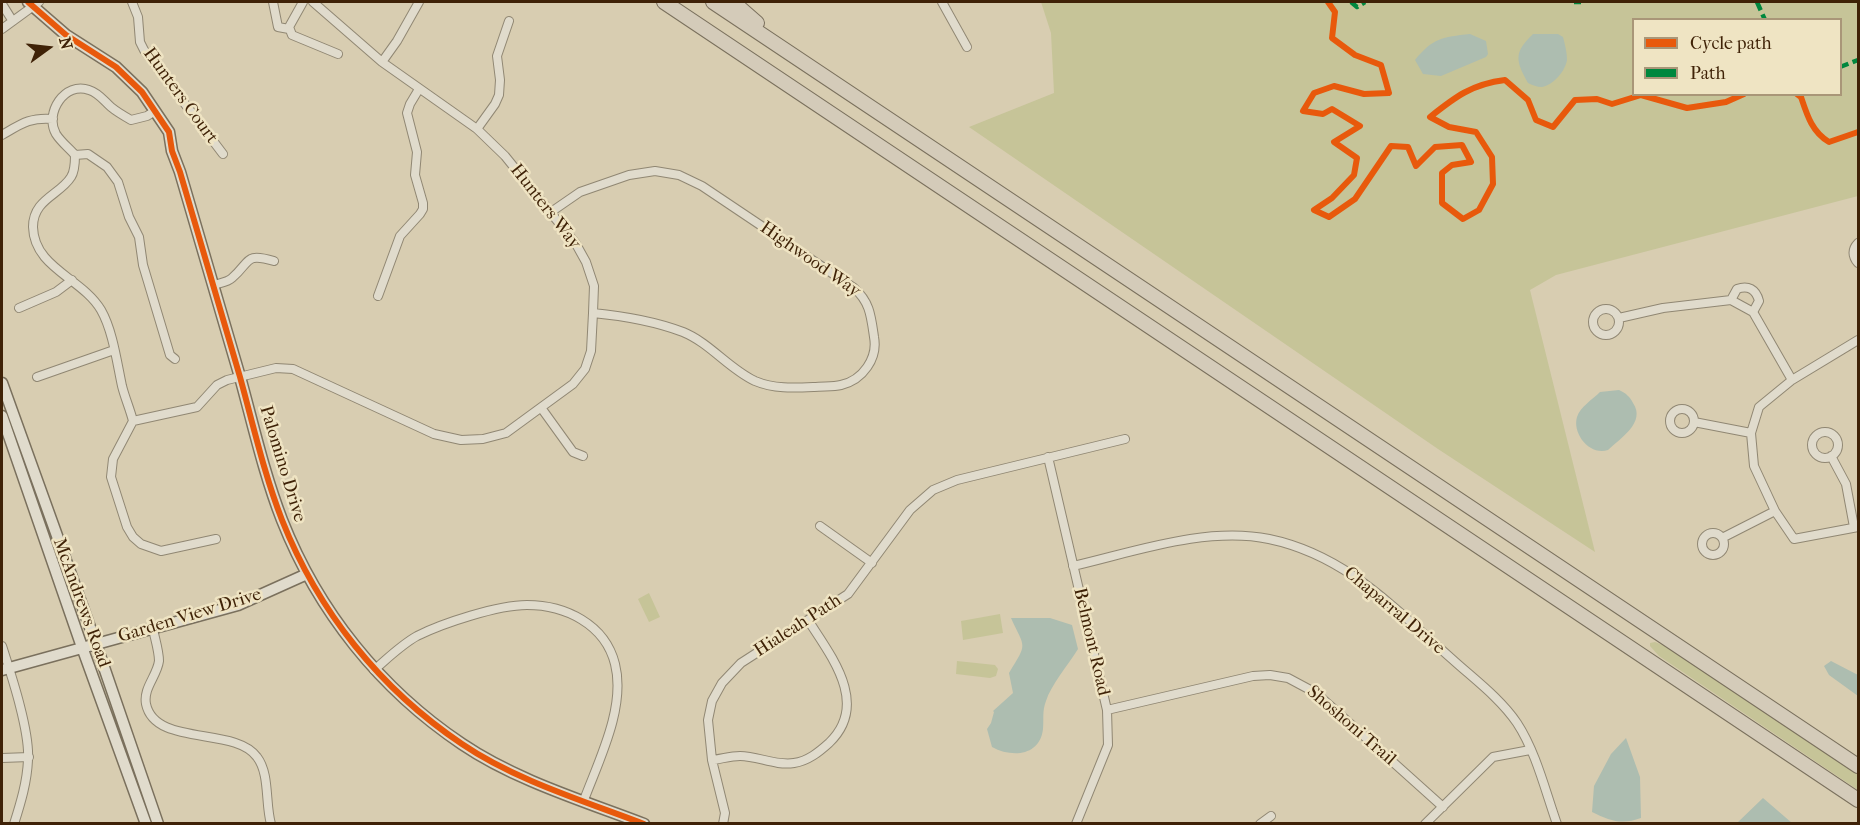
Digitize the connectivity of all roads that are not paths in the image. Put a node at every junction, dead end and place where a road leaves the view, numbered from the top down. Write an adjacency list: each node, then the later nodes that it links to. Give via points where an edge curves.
1 (132, 2): 27 (street, Hunters Court, via 144,50)
2 (273, 2): 15 (street, via 278,27)
3 (303, 2): 15 (street)
4 (313, 2): 21 (street, Hunters Way)
5 (419, 2): 21 (street)
6 (651, 2): 17 (highway)
7 (664, 2): 17 (highway)
8 (713, 2): 20 (highway)
9 (733, 2): 20 (highway)
10 (942, 2): 18 (street)
11 (33, 3): 13 (street); 23 (street, Palomino Drive, via 66,35 116,68 142,92)
12 (2, 4): 13 (street)
13 (12, 20): 16 (street)
14 (508, 21): 25 (street, via 497,56 499,95)
15 (289, 28): 19 (street, via 296,38)
16 (2, 29)
17 (718, 38): 79 (highway)
18 (967, 47)
19 (338, 54)
20 (795, 56): 77 (highway)
21 (382, 62): 22 (street, Hunters Way)
22 (419, 88): 25 (street, Hunters Way); 35 (street, via 407,113 417,152 415,175 423,209 400,236)
23 (155, 111): 24 (street, via 131,120 99,95 88,89 75,89 57,102); 34 (street, Palomino Drive, via 169,132)
24 (53, 119): 26 (street, via 25,122); 28 (street, via 55,133)
25 (477, 129): 29 (street, Hunters Way)
26 (2, 135)
27 (223, 154)
28 (75, 155): 33 (street, via 70,178 44,201 33,225 35,243 46,262); 43 (street, via 88,154 108,167 118,182 139,237 143,265 170,355)
29 (551, 212): 39 (street, Hunters Way, via 586,262 594,286); 39 (street, Highwood Way, via 580,192 628,175 655,171 679,175 702,186 854,288 870,307 876,346 872,360 853,381 831,386 772,387 753,380 684,333 627,316)
30 (1858, 243): 32 (street, via 1853,251)
31 (274, 261): 34 (street, via 248,259 231,280)
32 (1858, 262)
33 (72, 280): 37 (street, via 56,292); 42 (street, via 102,311)
34 (213, 285): 44 (street, Palomino Drive)
35 (378, 296)
36 (1731, 300): 38 (street); 38 (street, via 1732,294 1742,287 1754,290 1759,301); 40 (street)
37 (19, 308)
38 (1753, 312): 46 (street)
39 (593, 313): 48 (street, Hunters Way, via 591,351 585,369)
40 (1619, 318)
41 (1858, 340): 46 (street)
42 (114, 351): 45 (street); 50 (street)
43 (175, 359)
44 (240, 376): 48 (street, Hunters Way, via 276,368 293,369 434,434 460,440 506,433); 50 (street, Hunters Way, via 217,385 197,407); 64 (street, Palomino Drive, via 282,519)
45 (38, 377)
46 (1792, 380): 52 (street, via 1759,407)
47 (2, 383): 67 (street, McAndrews Road)
48 (542, 409): 54 (street, via 573,452)
49 (2, 416): 69 (street, McAndrews Road)
50 (133, 421): 60 (street, via 113,459 111,477 133,537 161,551)
51 (1694, 422): 52 (street)
52 (1751, 433): 57 (street, via 1754,466)
53 (1125, 439): 56 (street, Hialeah Path)
54 (584, 456)
55 (1831, 456): 59 (street, via 1846,484)
56 (1048, 457): 62 (street, Hialeah Path, via 933,490 910,510); 63 (street, Belmont Road)
57 (1775, 511): 59 (street, via 1794,539); 61 (street)
58 (820, 526): 62 (street)
59 (1856, 527)
60 (216, 538)
61 (1722, 538)
62 (872, 563): 65 (street, Hialeah Path, via 848,594)
63 (1073, 566): 72 (street, Belmont Road); 73 (street, Chaparral Drive, via 1218,536 1268,539 1312,552 1340,565 1368,585 1487,691 1516,722)
64 (306, 574): 66 (street, Garden View Drive, via 238,605); 71 (street, Palomino Drive)
65 (808, 620): 76 (street, Hialeah Path, via 741,663 722,683 708,720); 76 (street, via 845,685 846,712 836,736 818,754 795,763 775,764 740,756)
66 (153, 629): 67 (street, Garden View Drive); 85 (street, via 159,660 146,693 151,716 166,728 241,745 256,755 263,768)
67 (96, 644): 69 (street, Garden View Drive); 84 (street, McAndrews Road)
68 (2, 646): 70 (street)
69 (82, 647): 70 (street, Garden View Drive); 83 (street, McAndrews Road)
70 (5, 669): 74 (street, via 26,736)
71 (374, 670): 78 (street, Palomino Drive, via 430,721 463,744 540,785); 78 (street, via 418,636 504,608 544,605 582,619 609,647 618,685 613,723)
72 (1107, 710): 80 (street, Shoshoni Trail, via 1252,676 1288,678 1316,693); 88 (street, Belmont Road, via 1108,745)
73 (1530, 750): 80 (street, via 1493,757); 91 (street, Chaparral Drive)
74 (28, 757): 75 (street); 82 (street, via 25,789)
75 (2, 758)
76 (712, 760): 87 (street, Hialeah Path, via 725,813)
77 (1858, 765)
78 (584, 800): 86 (street, Palomino Drive)
79 (1858, 800)
80 (1443, 807): 90 (street)
81 (1271, 816): 89 (street)
82 (14, 824)
83 (146, 824)
84 (158, 824)
85 (271, 824)
86 (644, 824)
87 (723, 824)
88 (1076, 824)
89 (1260, 824)
90 (1425, 824)
91 (1557, 824)

